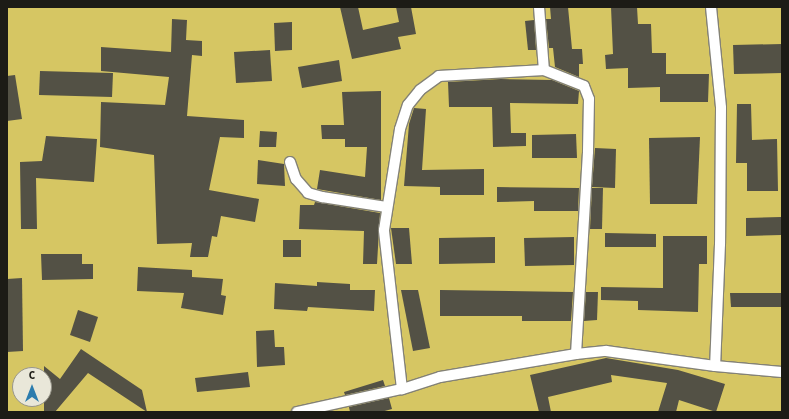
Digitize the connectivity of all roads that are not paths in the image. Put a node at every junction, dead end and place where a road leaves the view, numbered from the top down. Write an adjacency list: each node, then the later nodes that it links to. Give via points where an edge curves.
1 (539, 7): 3 (lane)
2 (712, 7): 7 (lane, via 721,108 720,244)
3 (544, 70): 5 (lane, via 439,76 420,90 408,105 400,129); 6 (lane, via 584,86 588,99 588,152)
4 (290, 162): 5 (lane, via 296,179 308,193)
5 (386, 207): 9 (lane, via 384,230)
6 (576, 354): 7 (lane, via 606,351); 9 (lane, via 440,377)
7 (715, 366): 8 (lane)
8 (782, 372)
9 (402, 389): 10 (lane)
10 (297, 412)

